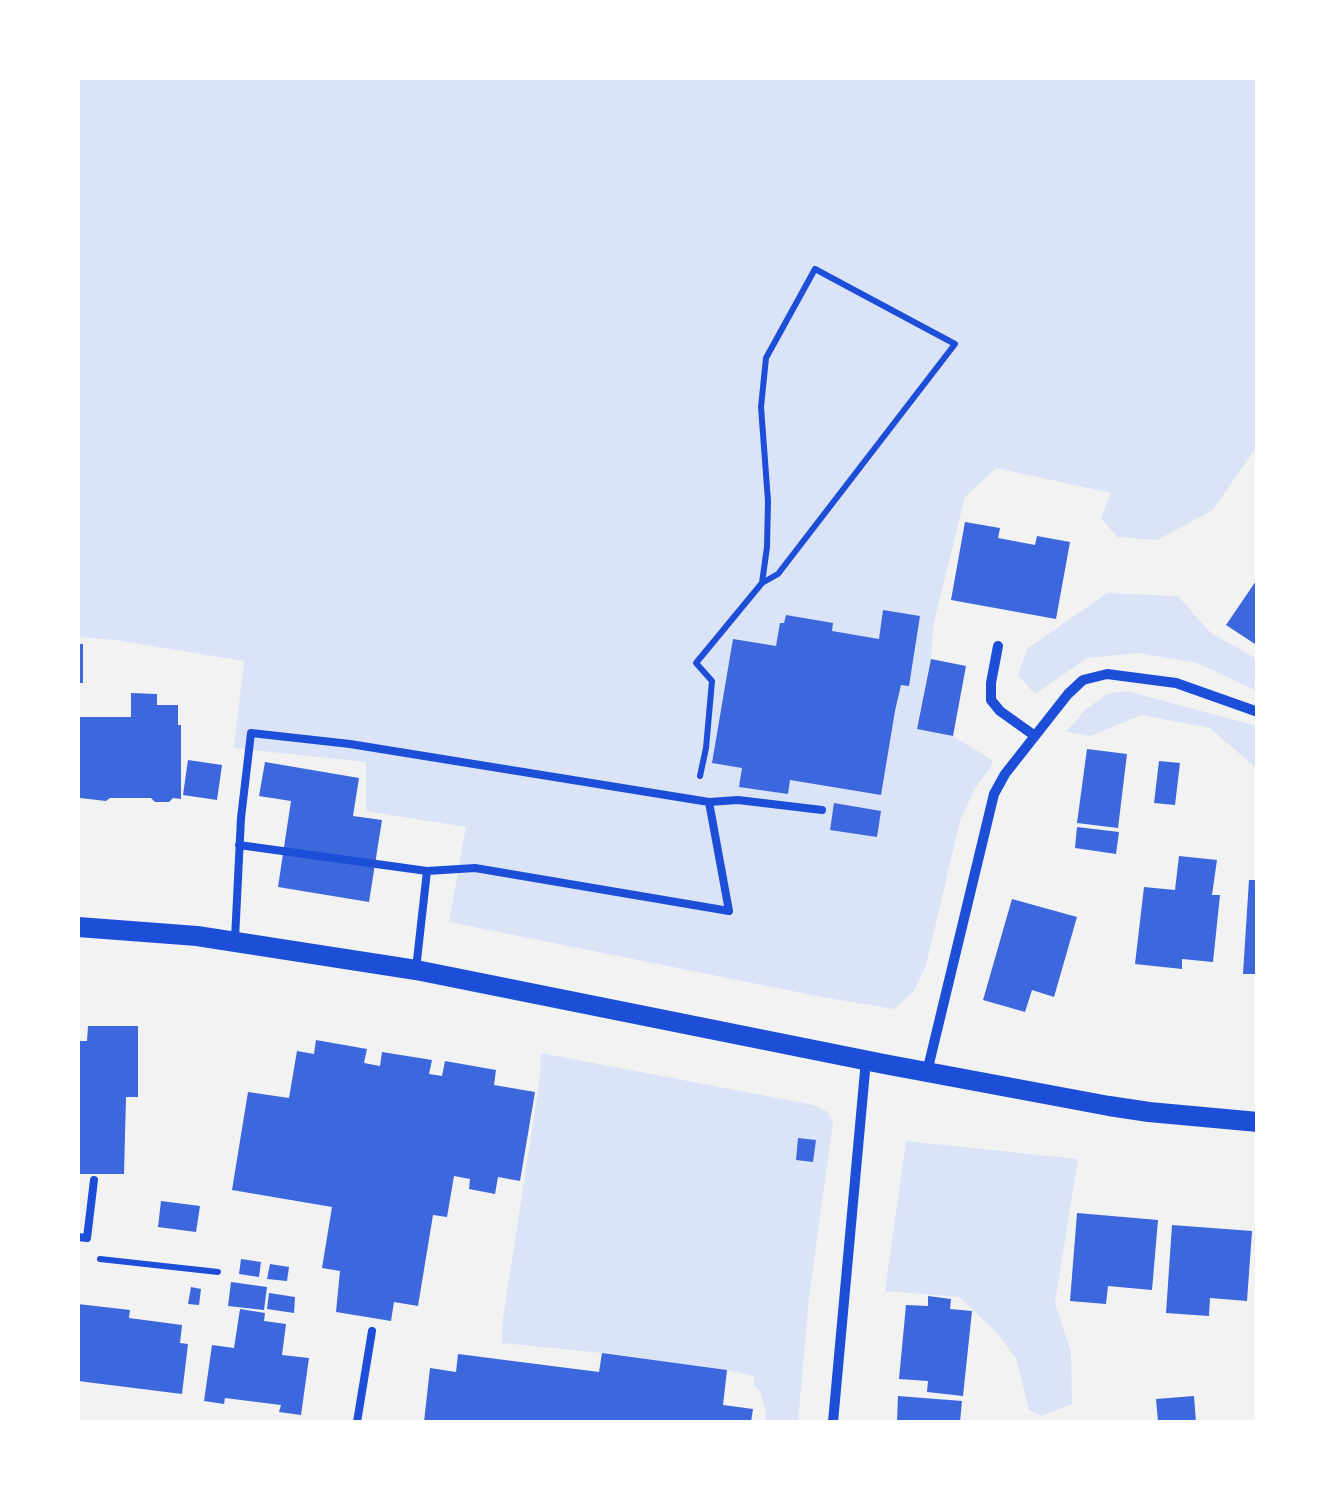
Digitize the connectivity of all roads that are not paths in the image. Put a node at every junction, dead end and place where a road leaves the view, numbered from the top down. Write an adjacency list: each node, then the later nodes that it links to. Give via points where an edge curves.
1 (998, 646): 3 (street, via 990,700)
2 (1258, 712): 3 (street, via 1176,683 1107,674 1082,680)
3 (1036, 736): 12 (street, via 994,794)
4 (709, 802): 5 (lane); 6 (lane, via 251,734); 7 (lane, via 729,911 475,868)
5 (822, 810)
6 (239, 845): 7 (lane); 9 (lane)
7 (427, 871): 10 (lane)
8 (78, 926): 9 (main road)
9 (234, 943): 10 (main road)
10 (416, 970): 11 (main road)
11 (866, 1060): 12 (main road); 18 (street)
12 (927, 1072): 13 (main road, via 1109,1106)
13 (1258, 1122)
14 (94, 1180): 15 (lane, via 87,1238)
15 (78, 1237)
16 (372, 1331): 17 (lane)
17 (358, 1422)
18 (833, 1422)

